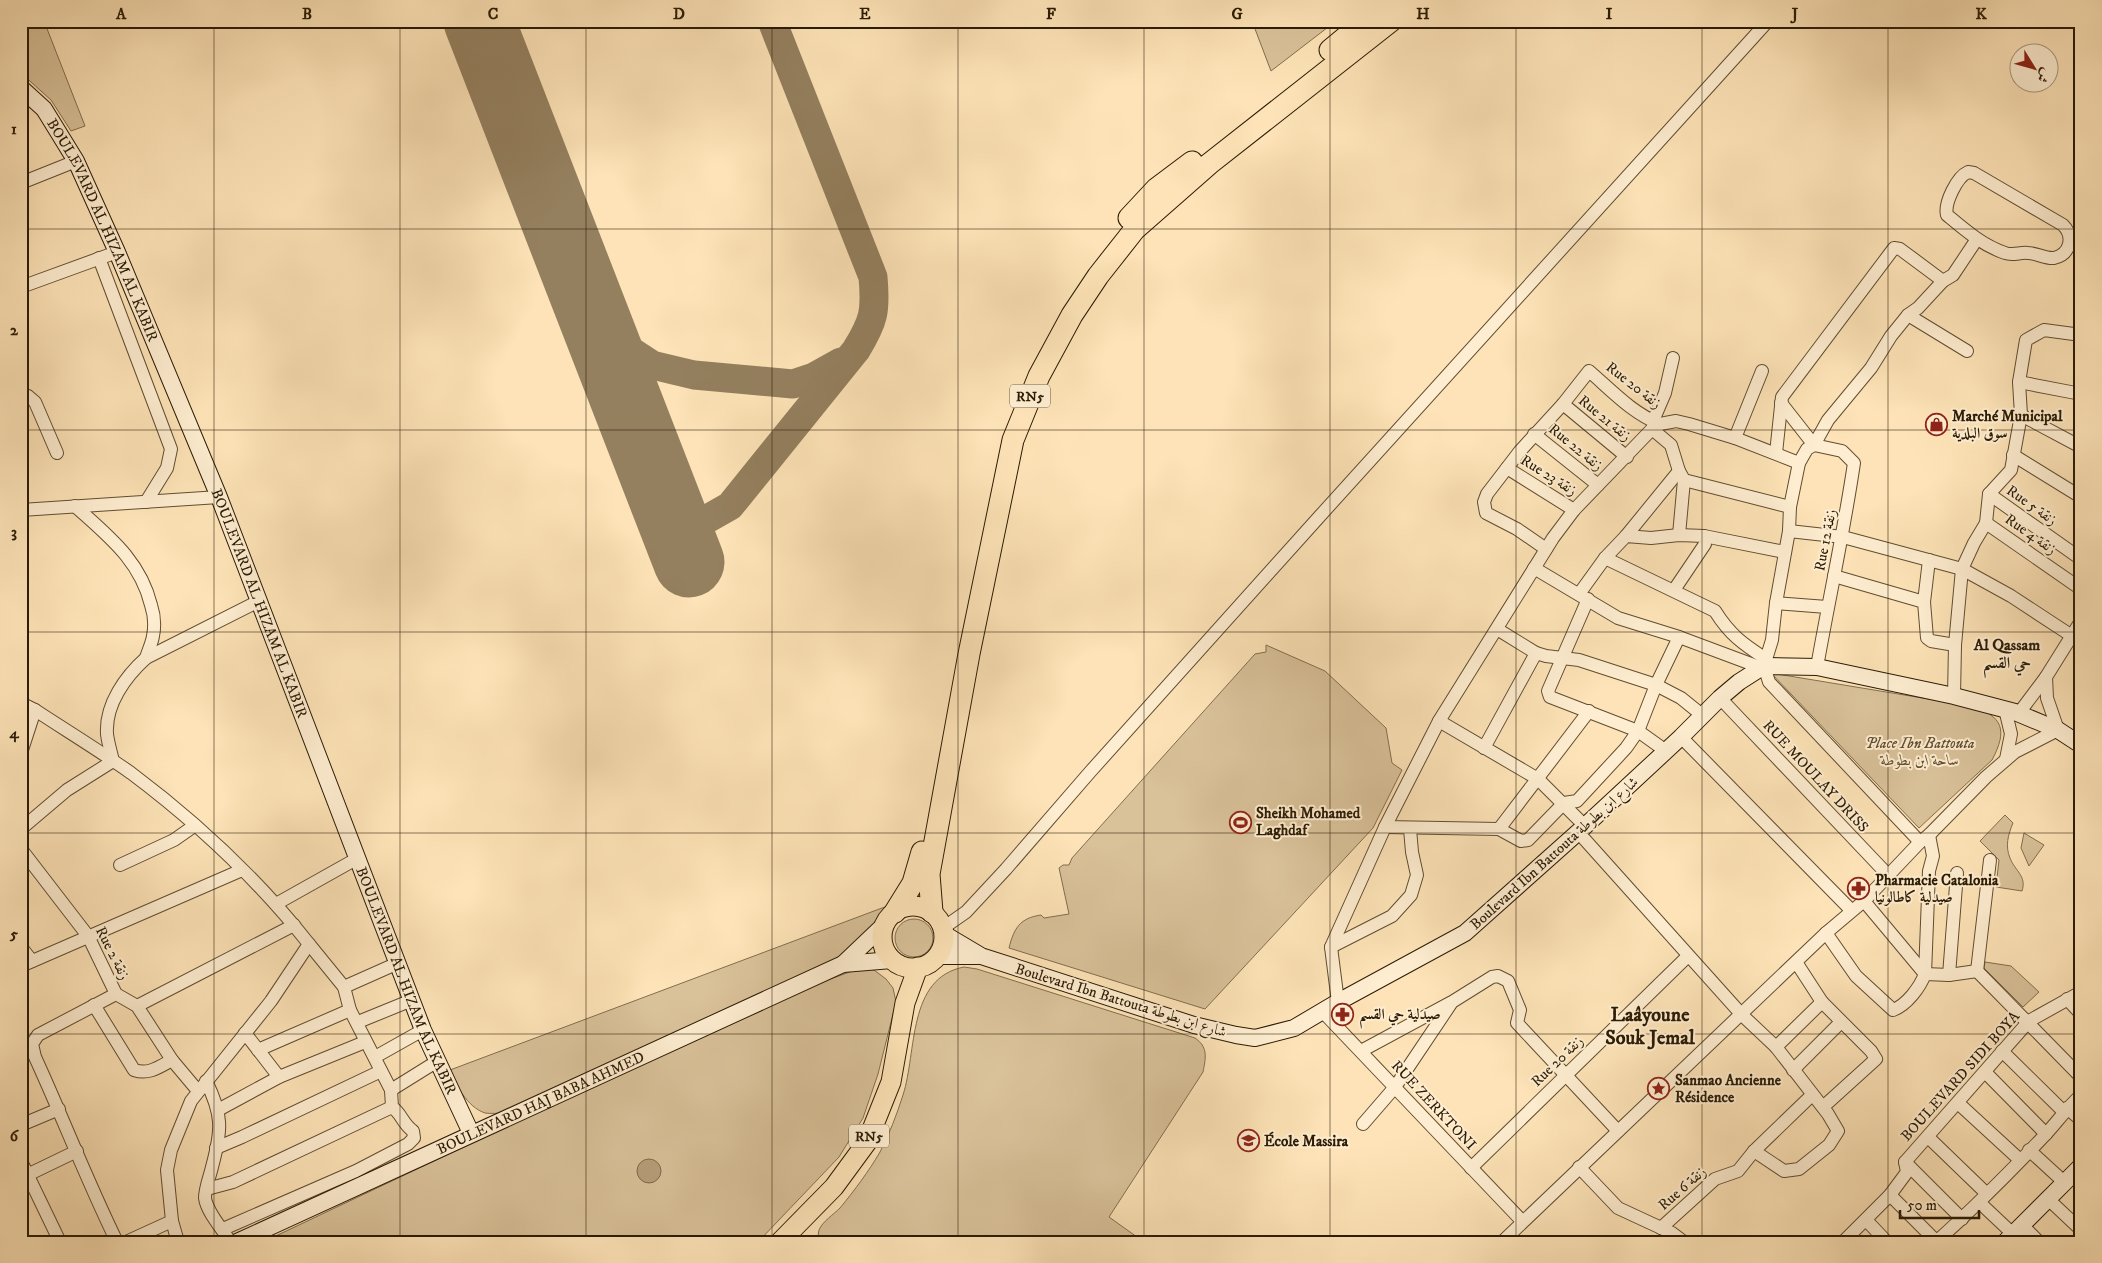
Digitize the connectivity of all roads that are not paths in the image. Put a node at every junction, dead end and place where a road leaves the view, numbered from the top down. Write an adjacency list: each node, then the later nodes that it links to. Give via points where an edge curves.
1 (1365, 21): 113 (highway, RN5, via 1276,96 1156,189 1114,234 1070,296 1040,347 999,445 968,591 919,867 913,883)
2 (1390, 21): 114 (highway, RN5, via 1209,164 1135,229 1072,315 1039,376 1013,440 929,874)
3 (1768, 21): 114 (street, via 966,912)
4 (21, 88): 5 (main road, BOULEVARD AL HIZAM AL KABIR, via 44,109)
5 (76, 160): 6 (street); 8 (main road, BOULEVARD AL HIZAM AL KABIR)
6 (21, 183)
7 (1977, 239): 7 (street, via 2010,254 2026,252 2056,258 2070,243 2071,237 2063,226 1968,172 1949,198 1946,212); 10 (street, via 1953,276)
8 (117, 252): 9 (street); 37 (main road, BOULEVARD AL HIZAM AL KABIR)
9 (100, 258): 11 (street); 39 (street, via 171,449 167,468)
10 (1943, 281): 12 (street); 20 (street, via 1900,249 1894,248 1782,396)
11 (21, 287)
12 (1908, 315): 14 (street); 26 (street, via 1871,368 1828,420)
13 (2081, 335): 17 (street, via 2044,330 2026,340)
14 (1967, 351)
15 (1673, 358): 23 (street)
16 (1762, 372): 25 (street)
17 (2019, 382): 19 (street); 22 (street)
18 (21, 394): 28 (street, via 35,402)
19 (2081, 394)
20 (1781, 403): 26 (street); 29 (street)
21 (1563, 404): 23 (street, Rue 20 زنقة, via 1589,371); 24 (street); 31 (street, Rue 21 زنقة)
22 (2021, 415): 27 (street); 30 (street)
23 (1655, 425): 25 (street, via 1676,421); 31 (street); 34 (street, Rue 20 زنقة, via 1671,445)
24 (1534, 434): 33 (street); 35 (street, Rue 22 زنقة)
25 (1735, 438): 29 (street)
26 (1814, 444): 32 (street); 49 (street, Rue 12 زنقة, via 1842,452 1854,463)
27 (2081, 447)
28 (57, 453)
29 (1776, 453): 32 (street)
30 (2013, 455): 36 (street, via 2011,470); 38 (street)
31 (1627, 457): 35 (street)
32 (1799, 463): 41 (street)
33 (1507, 468): 43 (street, Rue 23 زنقة); 50 (street, via 1487,494 1484,502 1486,514)
34 (1682, 476): 41 (street); 46 (street); 47 (street)
35 (1598, 485): 43 (street)
36 (1989, 494): 44 (street); 53 (street, Rue 5 زنقة)
37 (219, 497): 39 (street); 61 (main road, BOULEVARD AL HIZAM AL KABIR)
38 (2081, 497)
39 (146, 502): 40 (street)
40 (74, 506): 42 (street); 71 (street, via 135,565 148,592 154,635)
41 (1790, 507): 45 (street)
42 (21, 510)
43 (1574, 510): 50 (street)
44 (1986, 523): 56 (street); 58 (street, Rue 4 زنقة)
45 (1789, 531): 49 (street); 51 (street)
46 (1679, 534): 47 (street, via 1664,538); 48 (street)
47 (1626, 536): 52 (street)
48 (1704, 536): 51 (street); 59 (street, via 1705,544)
49 (1843, 537): 54 (street); 57 (street, Rue 12 زنقة)
50 (1549, 543): 55 (street)
51 (1785, 552): 63 (street)
52 (1605, 558): 59 (street); 60 (street)
53 (2081, 559)
54 (1929, 560): 56 (street); 62 (street)
55 (1534, 568): 60 (street); 66 (street)
56 (1962, 569): 67 (street); 69 (street)
57 (1834, 576): 62 (street); 64 (street, Rue 12 زنقة)
58 (2081, 589)
59 (1674, 590): 73 (street, via 1714,611 1725,628)
60 (1584, 597): 68 (street, via 1618,618); 72 (street)
61 (259, 601): 71 (street); 104 (main road, BOULEVARD AL HIZAM AL KABIR)
62 (1924, 602): 69 (street, via 1927,638 1931,642)
63 (1776, 603): 64 (street); 73 (street, via 1772,640)
64 (1828, 608): 74 (street, Rue 12 زنقة)
65 (2081, 621): 67 (street)
66 (1497, 629): 70 (street); 84 (street)
67 (2072, 636): 75 (street)
68 (1679, 637): 73 (street); 76 (street)
69 (1955, 645): 77 (street)
70 (1536, 653): 72 (street); 89 (street)
71 (146, 658): 93 (street, via 132,670 120,688 110,714 107,732)
72 (1562, 658): 76 (street, via 1579,660); 81 (street, via 1548,695)
73 (1764, 664): 74 (main road); 78 (main road, Boulevard Ibn Battouta شارع ابن بطوطة); 102 (street, via 1769,682)
74 (1818, 667): 77 (main road)
75 (2046, 677): 82 (street); 86 (street, via 2047,698)
76 (1656, 685): 83 (street, via 1681,698); 85 (street)
77 (1954, 696): 82 (main road)
78 (1720, 698): 83 (main road, Boulevard Ibn Battouta شارع ابن بطوطة); 109 (street, RUE MOULAY DRISS)
79 (21, 703): 80 (street)
80 (36, 710): 91 (street); 93 (street)
81 (1590, 711): 85 (street); 94 (street)
82 (2012, 711): 86 (main road); 92 (street)
83 (1702, 715): 87 (main road, Boulevard Ibn Battouta شارع ابن بطوطة)
84 (1439, 722): 89 (street); 97 (street)
85 (1638, 730): 90 (street); 95 (street, via 1614,762 1577,801)
86 (2058, 730): 88 (main road); 92 (street)
87 (1681, 737): 90 (main road, Boulevard Ibn Battouta شارع ابن بطوطة); 112 (street)
88 (2081, 744)
89 (1484, 748): 94 (street)
90 (1666, 751): 101 (main road, Boulevard Ibn Battouta شارع ابن بطوطة)
91 (21, 753)
92 (2006, 759): 102 (street)
93 (113, 761): 96 (street); 98 (street, via 67,790)
94 (1538, 779): 95 (street); 100 (street)
95 (1564, 803): 100 (street, via 1528,840 1521,841); 101 (street)
96 (194, 826): 106 (street, via 174,840); 107 (street)
97 (1385, 827): 99 (street); 120 (street)
98 (21, 829)
99 (1410, 829): 100 (street); 120 (street, via 1417,875 1411,895 1392,916)
100 (1499, 829)
101 (1582, 829): 123 (street); 138 (main road, Boulevard Ibn Battouta شارع ابن بطوطة, via 1465,933)
102 (1924, 839): 109 (street); 131 (street, via 1933,856 1929,871)
103 (21, 850): 117 (street, Rue 2 زنقة)
104 (358, 858): 111 (street); 127 (main road, BOULEVARD AL HIZAM AL KABIR)
105 (1990, 860): 130 (street)
106 (120, 865)
107 (242, 870): 111 (street); 117 (street)
108 (1957, 873): 132 (street)
109 (1888, 875): 110 (street)
110 (1864, 901): 112 (street); 131 (street)
111 (276, 904): 115 (street)
112 (1851, 910): 116 (street)
113 (890, 918): 114 (main road, via 913,906 923,908); 124 (main road, RN5, via 883,944); 128 (main road)
114 (939, 923): 121 (main road, RN5, via 941,949); 122 (main road)
115 (294, 925): 118 (street); 143 (street)
116 (1826, 933): 125 (street); 131 (street, via 1856,976 1893,1010 1900,1007 1920,985)
117 (88, 936): 126 (street); 135 (street, Rue 2 زنقة)
118 (309, 944): 133 (street); 152 (street)
119 (21, 947): 126 (street)
120 (1331, 947): 138 (street)
121 (938, 956): 122 (main road); 129 (main road)
122 (981, 956): 145 (main road, Boulevard Ibn Battouta شارع ابن بطوطة, via 1194,1025 1236,1035 1255,1038 1275,1034)
123 (1688, 956): 147 (street); 164 (street, Rue 20 زنقة)
124 (894, 961): 128 (main road); 129 (main road); 141 (main road, RN5)
125 (1796, 962): 140 (street); 147 (street)
126 (26, 964)
127 (398, 964): 133 (street); 137 (main road, BOULEVARD AL HIZAM AL KABIR)
128 (843, 964): 182 (main road, BOULEVARD HAJ BABA AHMED)
129 (918, 968): 141 (main road, RN5)
130 (1978, 971): 132 (street); 150 (street)
131 (1925, 974): 132 (street)
132 (1949, 975)
133 (344, 987): 144 (street)
134 (2081, 992): 136 (street, BOULEVARD SIDI BOYA)
135 (116, 994): 142 (street); 143 (street, Rue 2 زنقة)
136 (2067, 999): 146 (street); 150 (street, BOULEVARD SIDI BOYA)
137 (412, 1000): 148 (street); 151 (main road, BOULEVARD AL HIZAM AL KABIR)
138 (1338, 1002): 145 (main road, Boulevard Ibn Battouta شارع ابن بطوطة)
139 (1452, 1002): 156 (street); 164 (street, via 1492,977 1508,981 1520,1010 1517,1023); 168 (street)
140 (1822, 1002): 149 (street); 154 (street)
141 (905, 1003): 209 (main road, RN5, via 891,1082 867,1142 834,1187)
142 (94, 1005): 159 (street, via 134,1070 150,1071); 175 (street, via 38,1034 32,1044)
143 (137, 1006): 159 (street, Rue 2 زنقة)
144 (350, 1010): 148 (street); 155 (street)
145 (1323, 1012): 156 (street, RUE ZERKTONI)
146 (2081, 1014)
147 (1742, 1015): 154 (street); 181 (street)
148 (358, 1022): 153 (street)
149 (1841, 1022): 161 (street); 174 (street, via 1876,1059)
150 (2029, 1022): 157 (street, BOULEVARD SIDI BOYA); 166 (street)
151 (423, 1030): 158 (street); 160 (main road, BOULEVARD AL HIZAM AL KABIR)
152 (245, 1033): 155 (street); 167 (street)
153 (365, 1042): 158 (street); 165 (street)
154 (1776, 1047): 161 (street)
155 (258, 1050): 165 (street)
156 (1362, 1051): 168 (street, RUE ZERKTONI)
157 (2002, 1051): 163 (street, BOULEVARD SIDI BOYA); 176 (street)
158 (375, 1057): 162 (street)
159 (172, 1060): 167 (street, Rue 2 زنقة)
160 (436, 1062): 169 (street); 182 (main road, BOULEVARD AL HIZAM AL KABIR)
161 (1793, 1070): 170 (street)
162 (381, 1071): 169 (street); 185 (street)
163 (1984, 1072): 172 (street, BOULEVARD SIDI BOYA); 183 (street)
164 (1565, 1076): 181 (street); 193 (street, Rue 20 زنقة)
165 (279, 1077): 177 (street)
166 (2081, 1077)
167 (202, 1086): 177 (street, Rue 2 زنقة, via 217,1102); 202 (street, via 191,1101 170,1156 167,1170)
168 (1395, 1087): 179 (street); 193 (street, RUE ZERKTONI)
169 (390, 1090): 173 (street)
170 (1812, 1095): 174 (street); 188 (street, Rue 6 زنقة)
171 (2081, 1095): 176 (street)
172 (1958, 1103): 184 (street, BOULEVARD SIDI BOYA); 189 (street)
173 (392, 1107): 196 (street, via 233,1182); 205 (street, via 399,1112 405,1125 413,1130 414,1138 408,1144 356,1171)
174 (1823, 1108): 188 (street, via 1838,1131 1829,1145 1799,1169 1784,1171)
175 (59, 1109): 180 (street); 187 (street)
176 (2065, 1109): 178 (street); 183 (street)
177 (218, 1110): 185 (street, via 220,1120)
178 (2081, 1120)
179 (1363, 1124)
180 (21, 1125)
181 (1618, 1131): 192 (street)
182 (471, 1133): 208 (main road, BOULEVARD HAJ BABA AHMED)
183 (2046, 1134): 186 (street)
184 (1928, 1137): 191 (street, BOULEVARD SIDI BOYA); 198 (street)
185 (216, 1148): 196 (street)
186 (2029, 1150): 189 (street); 194 (street)
187 (77, 1151): 195 (street); 211 (street, via 94,1196)
188 (1754, 1151): 204 (street, Rue 6 زنقة, via 1738,1171 1715,1178)
189 (2020, 1160): 198 (street)
190 (21, 1161): 195 (street)
191 (1905, 1162): 197 (street, BOULEVARD SIDI BOYA, via 1908,1172); 200 (street)
192 (1579, 1167): 203 (street); 204 (street, via 1618,1208)
193 (1471, 1168): 203 (street, RUE ZERKTONI)
194 (2075, 1174): 199 (main road)
195 (25, 1177): 210 (street)
196 (207, 1189): 205 (street, via 205,1199)
197 (1890, 1195): 201 (street, BOULEVARD SIDI BOYA); 220 (street)
198 (1983, 1198): 200 (street); 207 (street)
199 (2048, 1198): 206 (street); 207 (main road)
200 (1962, 1219): 220 (street)
201 (1866, 1220): 218 (street, BOULEVARD SIDI BOYA); 219 (street)
202 (172, 1221): 212 (street); 213 (street)
203 (1522, 1221): 216 (street)
204 (1661, 1228): 217 (street)
205 (223, 1229): 214 (street)
206 (2081, 1230)
207 (2013, 1234): 221 (street)
208 (255, 1238): 215 (main road, BOULEVARD HAJ BABA AHMED)
209 (782, 1241)
210 (60, 1242)
211 (117, 1242)
212 (126, 1242)
213 (178, 1242)
214 (230, 1242)
215 (237, 1242)
216 (1502, 1242)
217 (1684, 1242)
218 (1843, 1242)
219 (1887, 1242)
220 (1936, 1242)
221 (2039, 1242)

